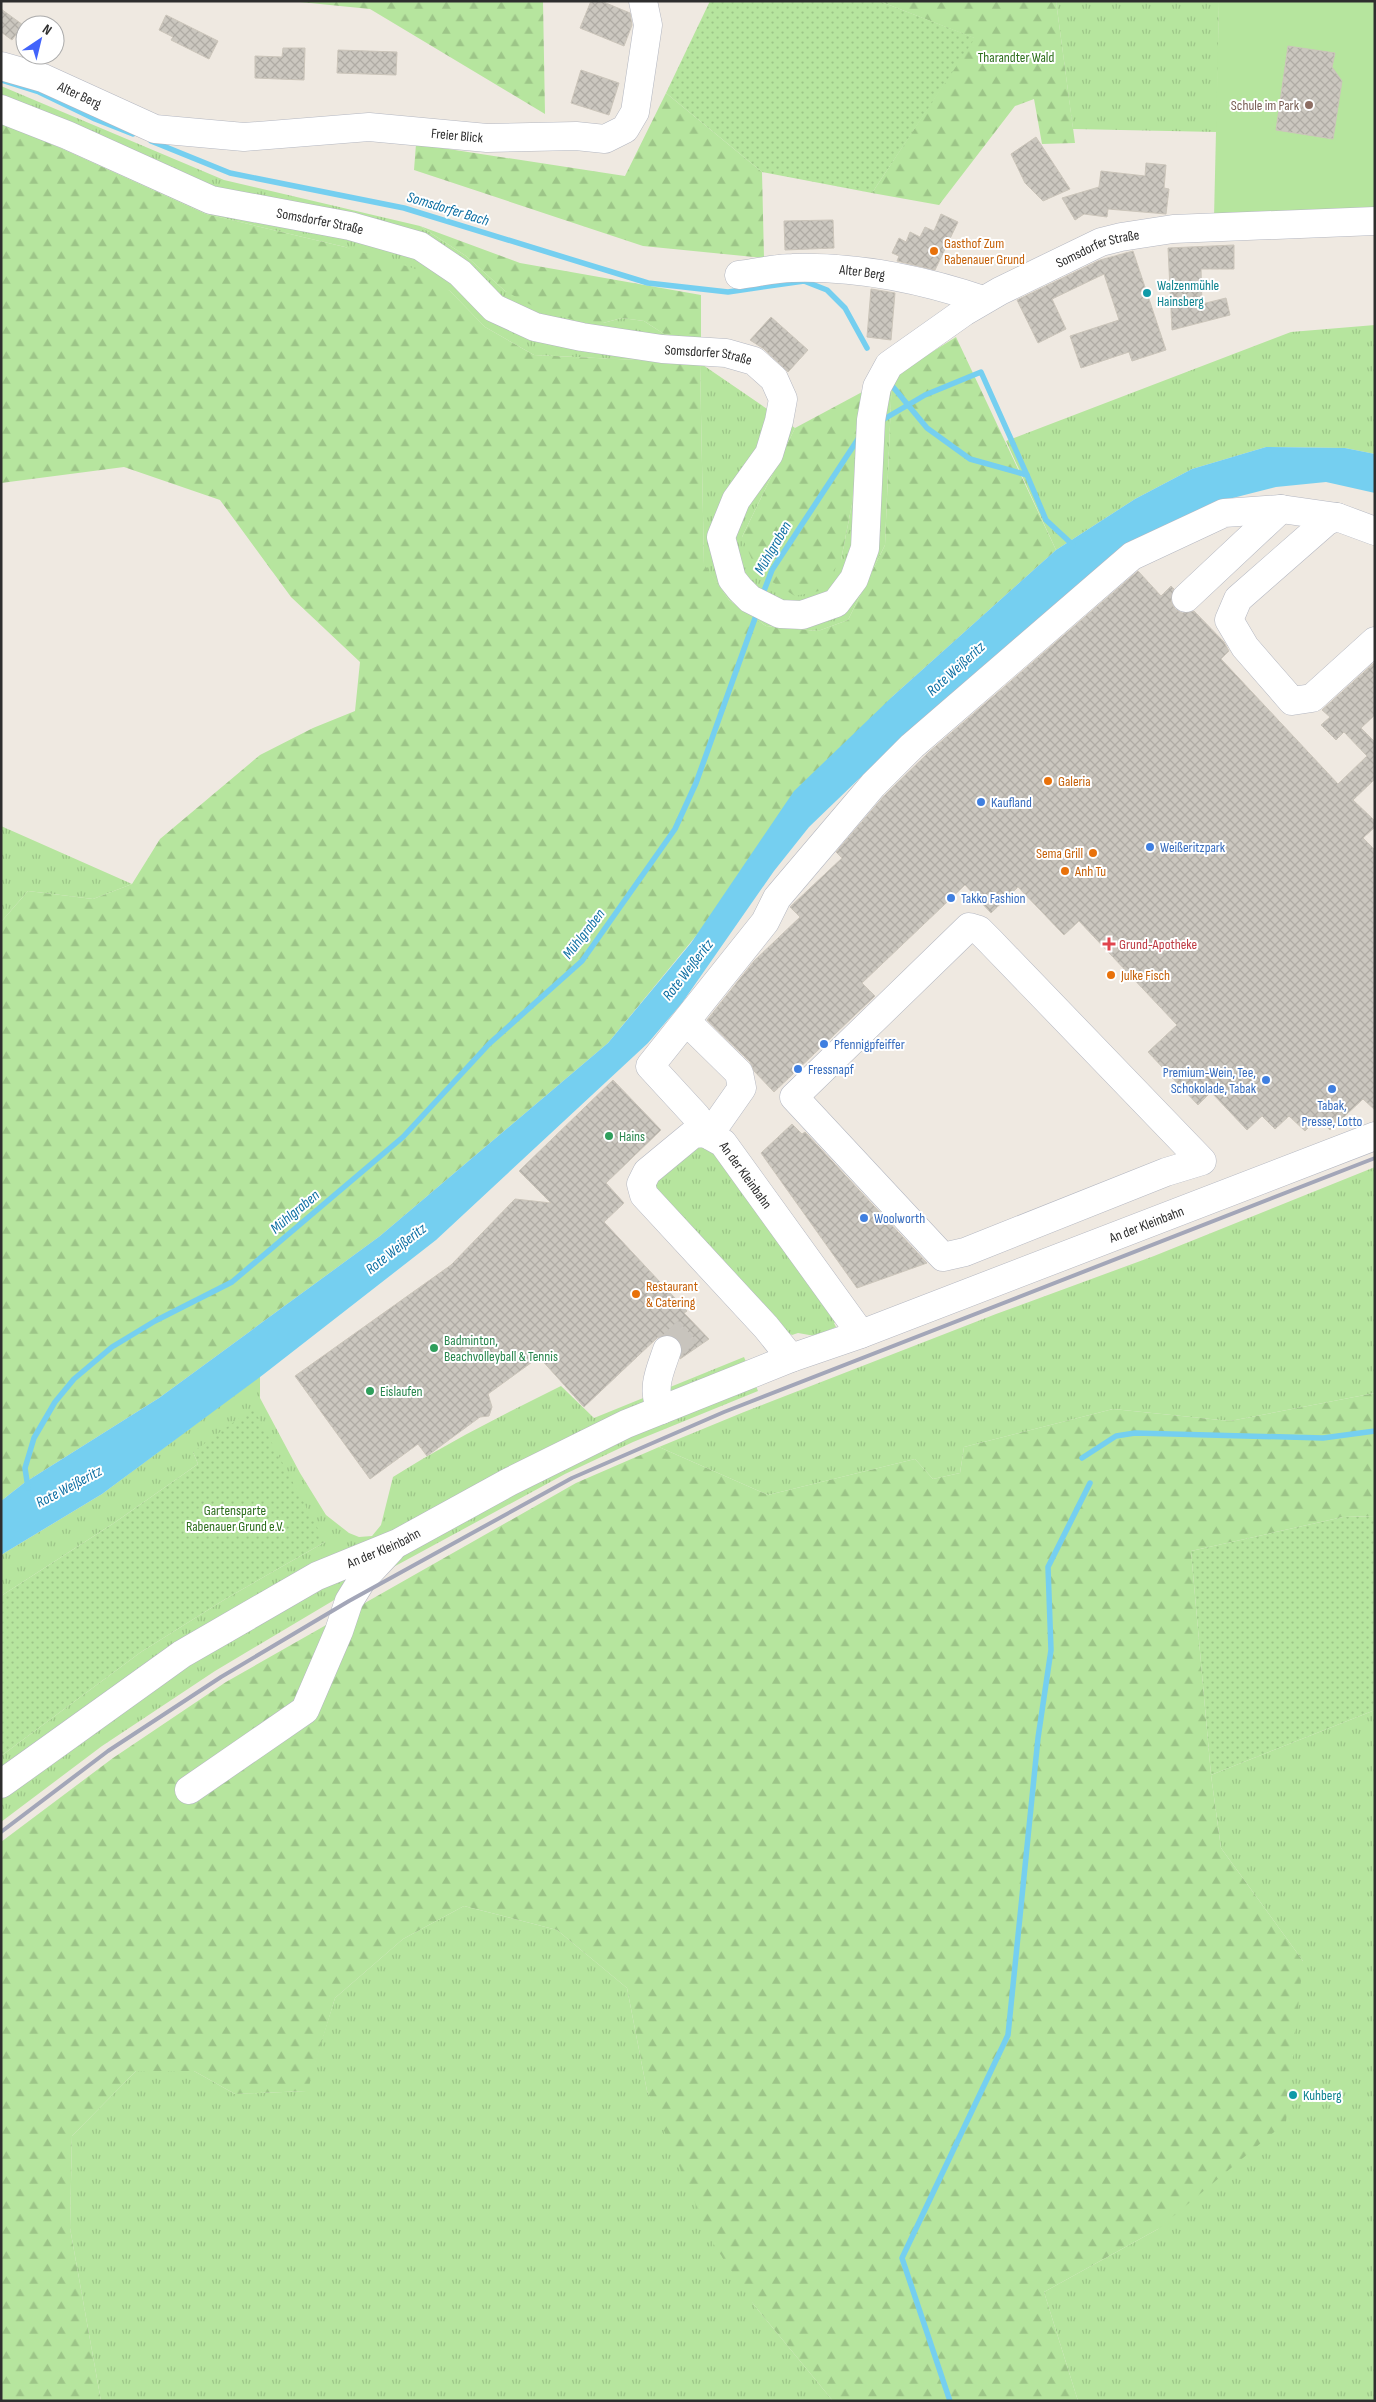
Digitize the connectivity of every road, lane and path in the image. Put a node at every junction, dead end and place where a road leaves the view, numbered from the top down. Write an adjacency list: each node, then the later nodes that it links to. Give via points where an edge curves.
1 (643, 1): 4 (street, Freier Blick, via 648,25 635,112 625,130 605,139 576,136 487,138 369,127 244,138)
2 (1, 66): 4 (street, Alter Berg, via 43,78)
3 (1, 109): 7 (street, Somsdorfer Straße, via 211,200 350,226 420,246 460,273 494,308 535,327 644,346 726,353 754,361 774,379 782,399 779,422 769,454 736,500 721,538 732,579 740,589 780,614 802,615 836,604 854,579 864,548 870,431 878,387 889,365)
4 (155, 129)
5 (1375, 221): 7 (street, Somsdorfer Straße, via 1173,229 1121,237 1100,242)
6 (740, 275): 7 (street, Alter Berg, via 790,268 849,268 926,283)
7 (983, 300)
8 (1281, 508): 9 (street); 11 (street); 13 (street, via 1224,513 1132,556 912,746 873,785 778,898 764,922)
9 (1337, 516): 10 (street); 12 (street, via 1327,521 1238,599 1229,620 1245,647 1292,701 1312,698)
10 (1375, 531)
11 (1186, 598)
12 (1375, 641)
13 (686, 1022): 14 (street, via 739,1073 742,1088); 14 (street, via 650,1066)
14 (710, 1135): 20 (street, An der Kleinbahn, via 723,1143); 22 (street, An der Kleinbahn, via 693,1134 647,1172 641,1184 644,1195)
15 (1375, 1136): 17 (street, An der Kleinbahn)
16 (1202, 1161): 17 (street); 18 (street, via 1166,1172); 18 (street, via 979,930 969,927 794,1097 943,1257)
17 (1225, 1193): 19 (street, An der Kleinbahn)
18 (964, 1252): 19 (street)
19 (980, 1288): 20 (street, An der Kleinbahn)
20 (861, 1334): 22 (street, An der Kleinbahn)
21 (667, 1350): 23 (street, via 655,1397)
22 (791, 1358): 23 (street, An der Kleinbahn)
23 (661, 1410): 24 (street, An der Kleinbahn, via 517,1478)
24 (398, 1542): 25 (street, An der Kleinbahn, via 317,1576 182,1654); 26 (street, via 362,1580 348,1601 339,1631 305,1710)
25 (1, 1784)
26 (189, 1790)

